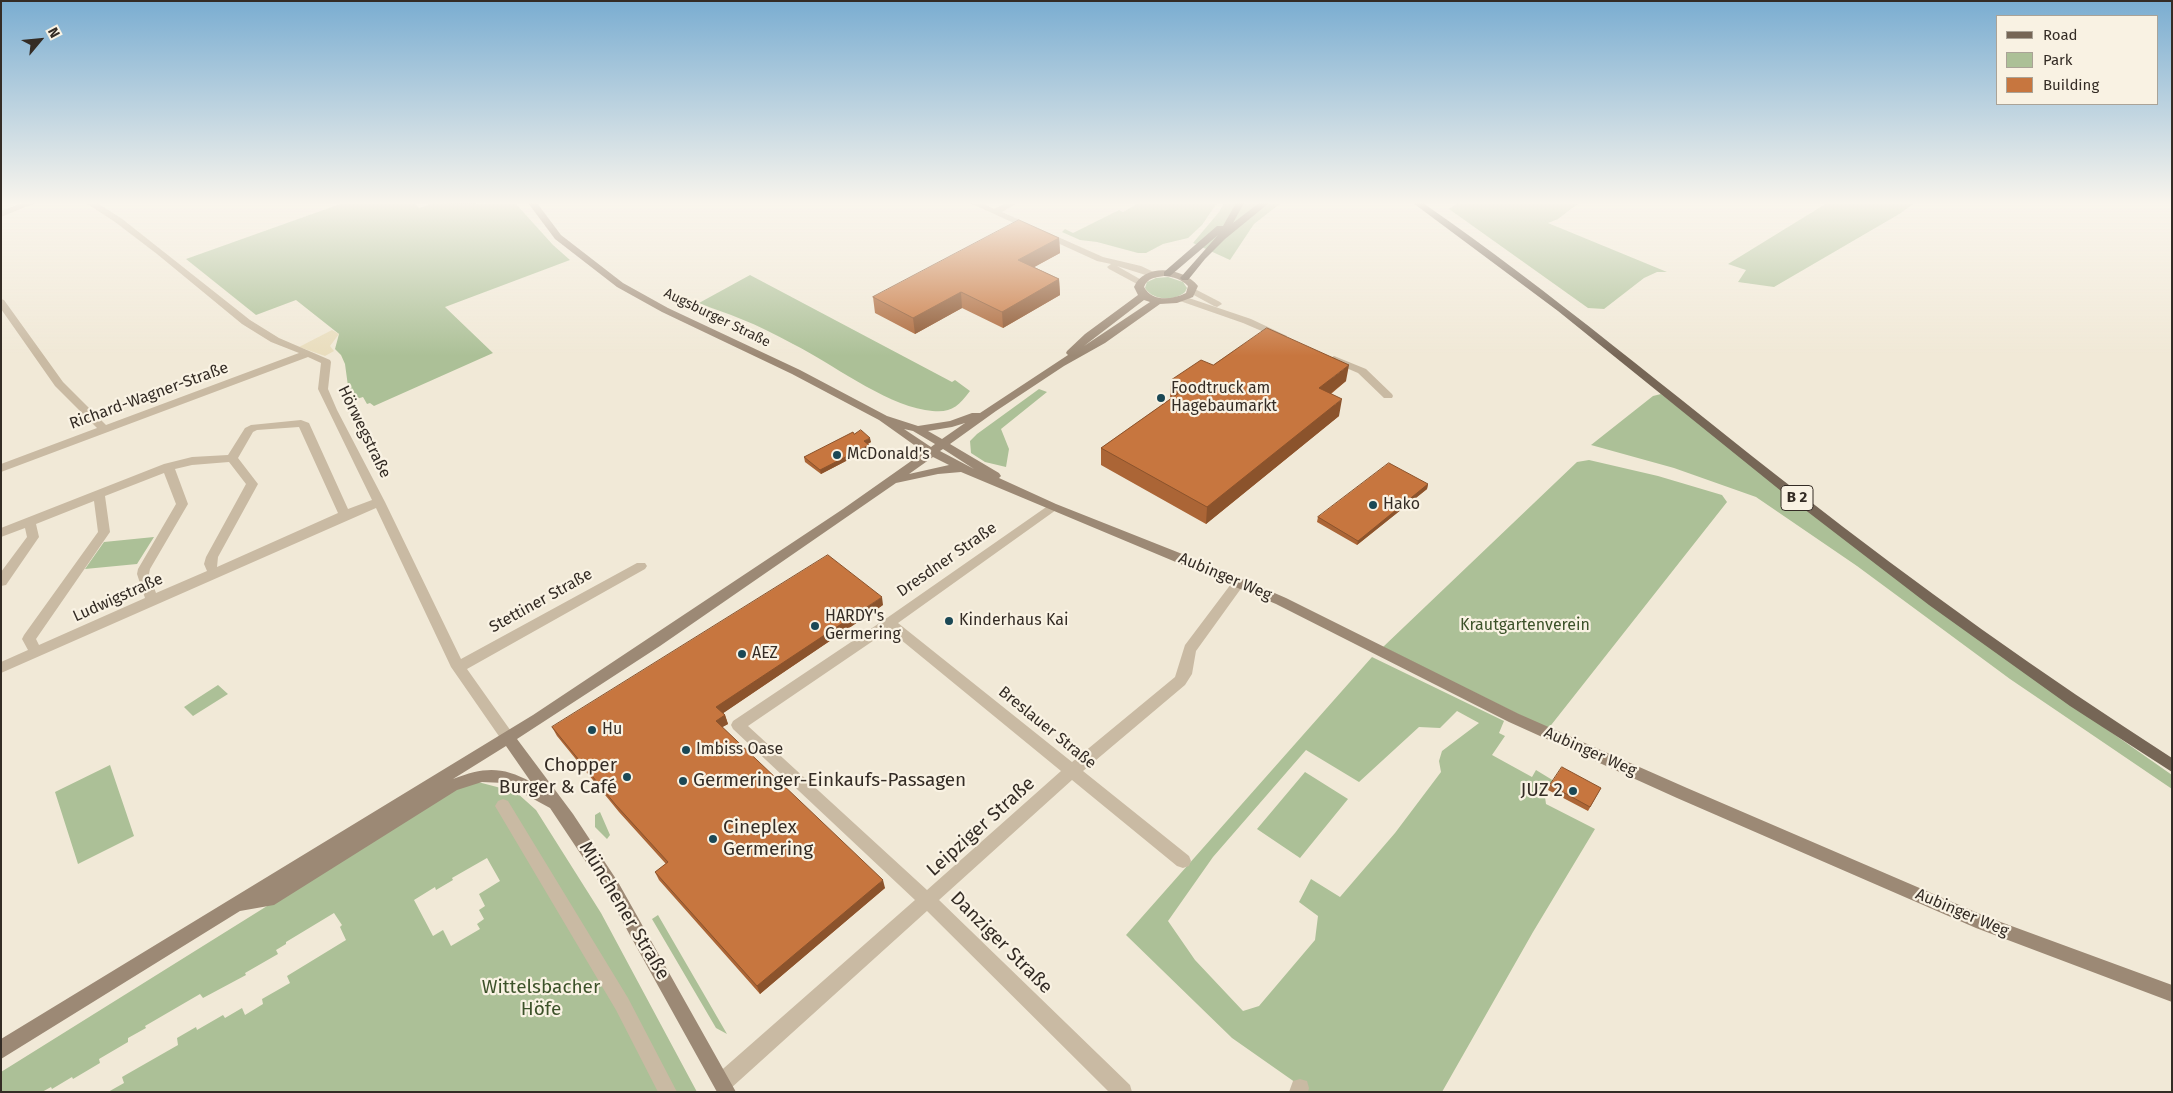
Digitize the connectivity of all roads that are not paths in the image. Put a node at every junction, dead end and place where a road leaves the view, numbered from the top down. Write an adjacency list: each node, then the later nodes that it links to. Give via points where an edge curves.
1 (162, 254): 19 (street, Hörwegstraße, via 246,322 275,340)
2 (578, 254): 24 (street, Augsburger Straße, via 652,304)
3 (1089, 254): 7 (street)
4 (1190, 254): 9 (main road)
5 (1205, 254): 10 (main road)
6 (1487, 254): 52 (main road, B 2, via 1905,580)
7 (1100, 259): 8 (street); 11 (street)
8 (1155, 274): 9 (street); 11 (street)
9 (1167, 274): 10 (street)
10 (1185, 278): 12 (street, via 1193,286)
11 (1140, 282): 13 (street)
12 (1193, 291): 14 (street); 17 (street)
13 (1144, 295): 15 (street); 21 (street, via 1089,336)
14 (1183, 299): 15 (street); 17 (street)
15 (1158, 301): 21 (street, via 1102,341)
16 (1, 302): 26 (street, via 50,374)
17 (1247, 321): 18 (street)
18 (1289, 339)
19 (308, 353): 26 (street, Richard-Wagner-Straße); 36 (street, Hörwegstraße, via 326,362 323,389)
20 (1326, 355): 22 (street, via 1362,371)
21 (1060, 364): 23 (street)
22 (1388, 396)
23 (992, 409): 25 (street, via 952,424); 27 (street)
24 (884, 418): 25 (street, Augsburger Straße); 28 (street, Augsburger Straße)
25 (917, 429): 27 (street, Augsburger Straße)
26 (105, 430): 31 (street, Richard-Wagner-Straße)
27 (944, 444): 28 (street); 34 (street, Aubinger Weg)
28 (932, 452): 32 (street, Aubinger Weg); 33 (street)
29 (232, 458): 30 (street, via 192,461); 38 (street, via 249,430 255,427 304,424); 42 (street, via 252,484 210,561)
30 (168, 467): 35 (street); 45 (street, via 182,504 144,569)
31 (1, 468)
32 (962, 468): 33 (street, via 938,470); 34 (street, Aubinger Weg)
33 (887, 484): 51 (street, via 656,642)
34 (1018, 490): 37 (street, Aubinger Weg)
35 (100, 493): 39 (street); 47 (street, Ludwigstraße, via 104,532 29,639)
36 (379, 502): 38 (street, Ludwigstraße); 48 (street, Hörwegstraße)
37 (1052, 507): 44 (street, Aubinger Weg); 46 (street, Dresdner Straße)
38 (345, 515): 42 (street, Ludwigstraße)
39 (29, 522): 40 (street); 43 (street, via 33,537)
40 (1, 533)
41 (641, 566): 48 (street, Stettiner Straße)
42 (214, 574): 45 (street, Ludwigstraße)
43 (1, 582)
44 (1239, 583): 53 (street, Leipziger Straße, via 1190,649 1186,672 1180,681); 59 (street, Aubinger Weg, via 1514,718 1682,793 1982,923)
45 (153, 602): 47 (street, Ludwigstraße)
46 (889, 623): 50 (street, Dresdner Straße); 53 (street, Breslauer Straße)
47 (36, 652): 49 (street, Ludwigstraße)
48 (458, 667): 51 (street, Hörwegstraße)
49 (1, 668)
50 (738, 725): 57 (street, Danziger Straße)
51 (508, 738): 55 (street, Münchener Straße); 58 (street)
52 (2172, 766)
53 (1072, 771): 56 (street, Breslauer Straße); 57 (street, Leipziger Straße)
54 (503, 806): 62 (street, via 622,1004)
55 (558, 806): 58 (street, via 516,780 495,774 480,775 452,786 268,900); 61 (street, Münchener Straße, via 620,901)
56 (1183, 861)
57 (928, 901): 61 (street, Leipziger Straße, via 797,1013); 63 (street, Danziger Straße)
58 (233, 907): 60 (street)
59 (2172, 994)
60 (1, 1050)
61 (725, 1087)
62 (668, 1092)
63 (1123, 1092)

